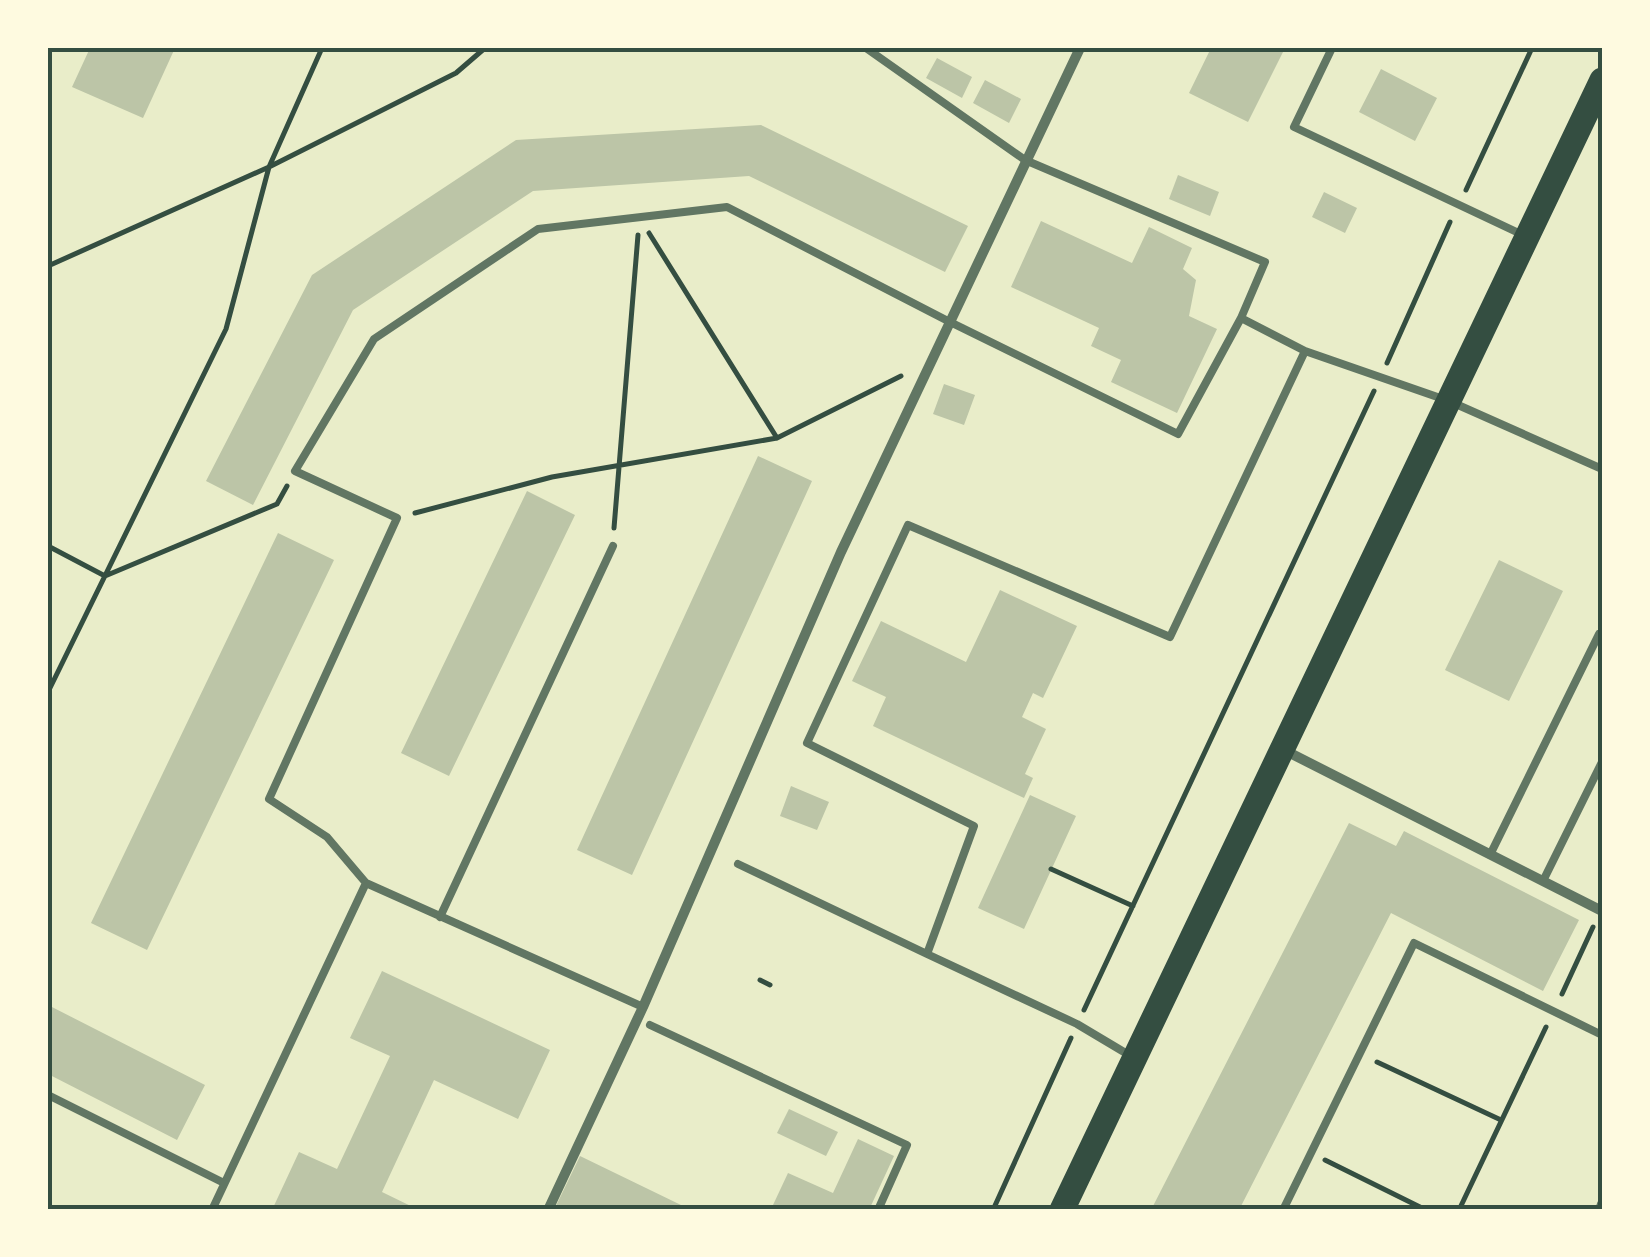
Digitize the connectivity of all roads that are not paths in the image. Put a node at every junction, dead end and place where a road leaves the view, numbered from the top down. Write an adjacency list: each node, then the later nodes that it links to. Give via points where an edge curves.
1 (866, 48): 5 (lane)
2 (1080, 48): 5 (street)
3 (1332, 48): 6 (lane, via 1294,127)
4 (1602, 80): 6 (main road)
5 (1024, 160): 7 (lane, via 1265,262); 8 (street)
6 (1528, 237): 10 (main road)
7 (1240, 318): 8 (lane, via 1178,434); 9 (lane)
8 (948, 322): 19 (lane, via 727,207 538,228 374,339 295,471 397,518 269,800 327,837); 23 (street)
9 (1306, 351): 10 (lane); 22 (lane, via 1170,638 908,524 808,743 974,826)
10 (1449, 401): 11 (lane); 14 (main road)
11 (1602, 469)
12 (613, 546): 21 (lane)
13 (1599, 634): 16 (lane)
14 (1282, 749): 16 (street); 26 (main road)
15 (1602, 762): 18 (lane)
16 (1490, 855): 18 (street)
17 (738, 864): 22 (lane)
18 (1543, 882): 20 (street)
19 (366, 883): 21 (lane); 28 (lane)
20 (1600, 916)
21 (440, 917): 23 (lane)
22 (927, 954): 26 (lane)
23 (643, 1007): 30 (street)
24 (650, 1025): 31 (lane, via 908,1145)
25 (1602, 1035): 33 (lane, via 1414,943)
26 (1134, 1058): 32 (main road)
27 (48, 1094): 28 (lane)
28 (224, 1183): 29 (lane)
29 (212, 1210)
30 (548, 1210)
31 (878, 1210)
32 (1062, 1210)
33 (1283, 1210)

